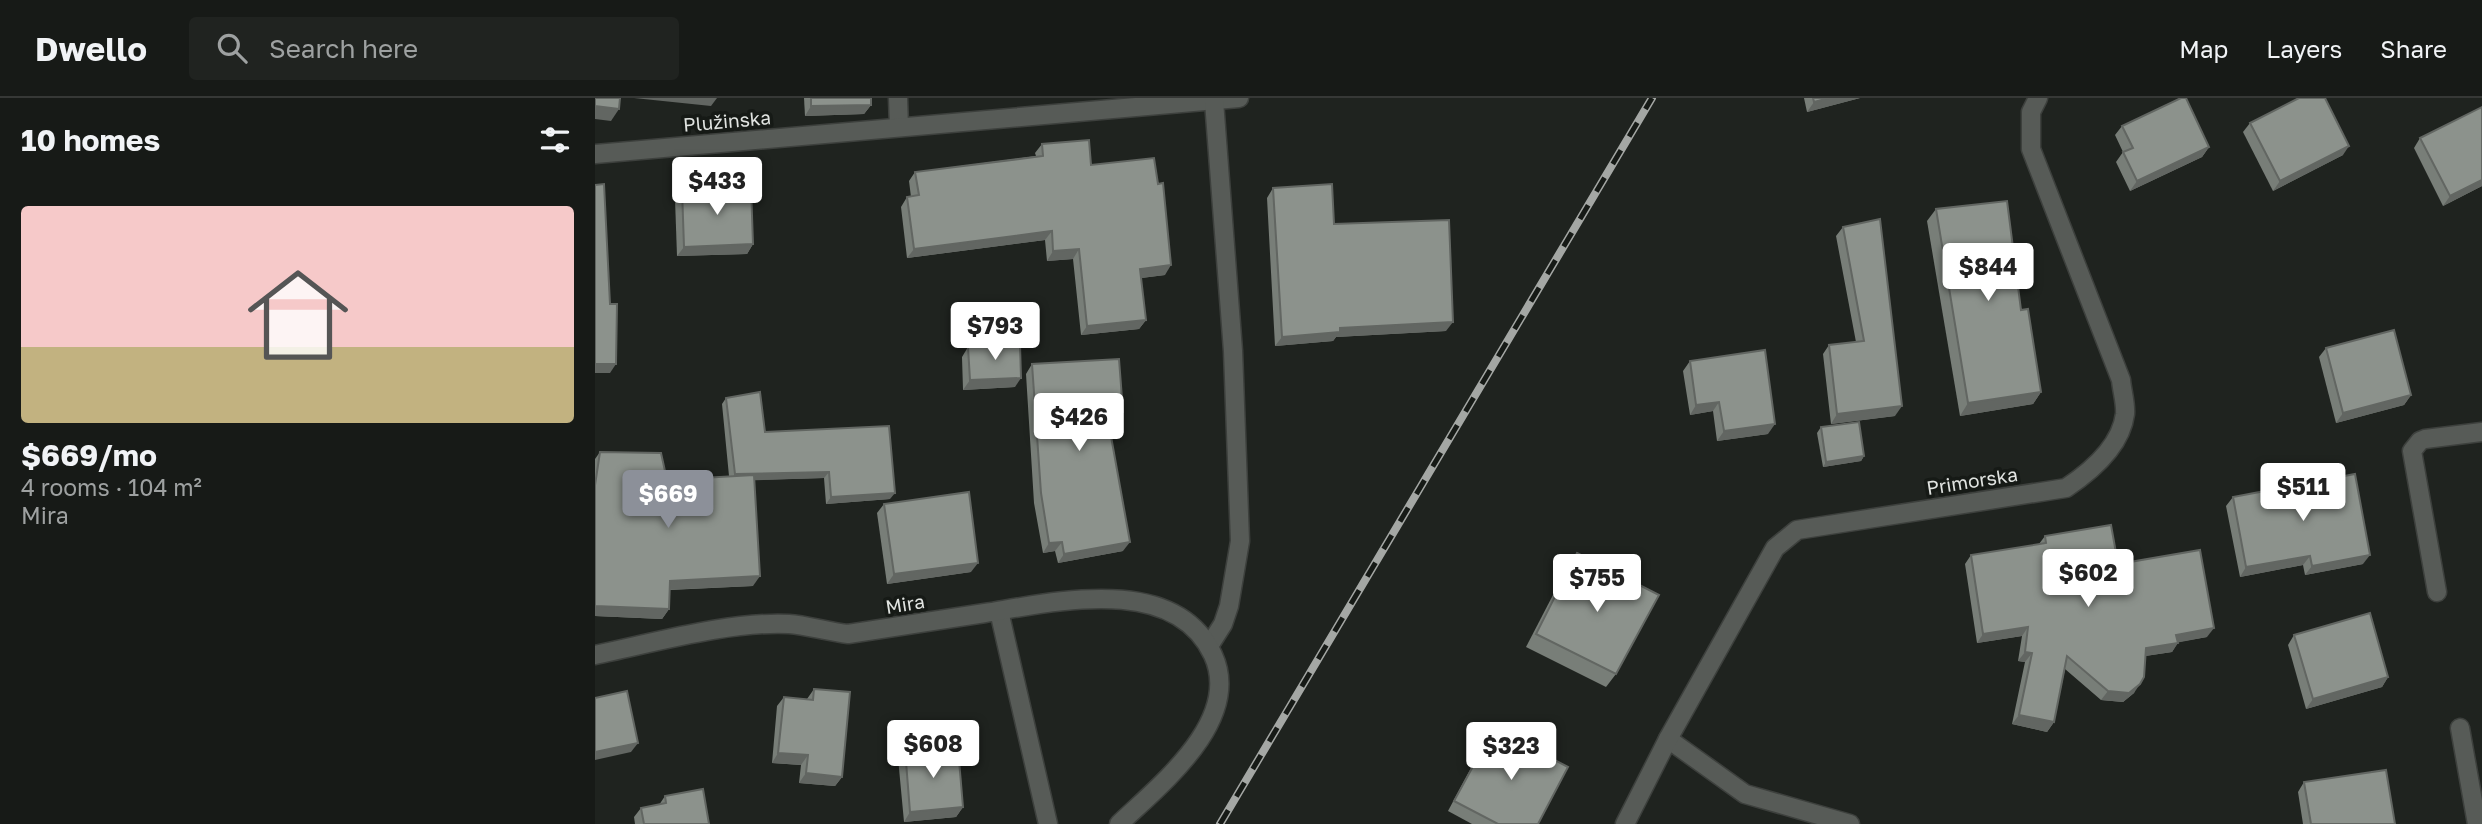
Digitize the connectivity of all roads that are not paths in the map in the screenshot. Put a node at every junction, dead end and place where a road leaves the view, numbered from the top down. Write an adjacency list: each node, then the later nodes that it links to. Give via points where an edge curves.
1 (898, 98): 6 (street)
2 (1240, 98): 4 (street, Plužinska)
3 (2038, 98): 14 (street, Primorska, via 2031,112 2031,149 2121,380 2125,415 2110,447 2090,471 2066,488 1797,530 1784,538)
4 (1214, 101): 5 (street, Plužinska); 11 (street, via 1233,351 1240,541 1229,606)
5 (1166, 102): 6 (street, Plužinska)
6 (899, 127): 7 (street, Plužinska)
7 (595, 154)
8 (2482, 432): 9 (street, via 2420,440 2412,451)
9 (2437, 592)
10 (999, 611): 11 (street, Mira, via 1067,600 1119,599 1180,617); 12 (street, Mira, via 848,634 792,624 757,625); 15 (street)
11 (1209, 646): 16 (street, via 1216,661 1219,696 1203,737)
12 (595, 654)
13 (2460, 728): 19 (street)
14 (1668, 738): 17 (street, Primorska); 18 (street, via 1745,794)
15 (1048, 824)
16 (1118, 824)
17 (1625, 824)
18 (1850, 824)
19 (2477, 824)

